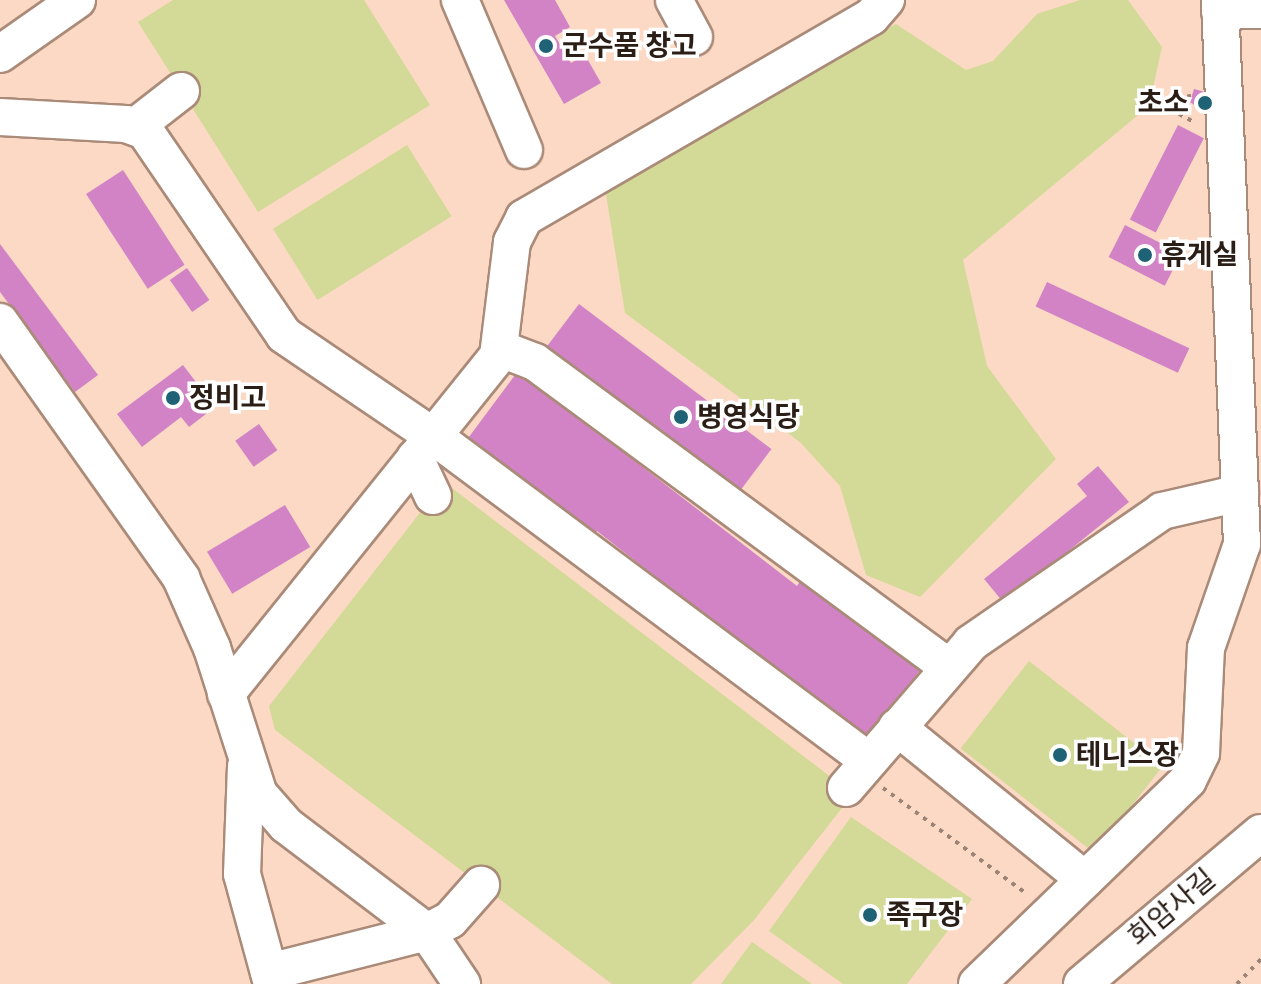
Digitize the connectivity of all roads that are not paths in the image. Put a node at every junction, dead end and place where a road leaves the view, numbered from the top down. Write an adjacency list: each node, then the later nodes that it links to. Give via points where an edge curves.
1 (77, 0): 8 (lane)
2 (460, 0): 12 (lane)
3 (674, 0): 7 (lane)
4 (886, 0): 14 (lane, via 871,17 524,218 512,242)
5 (1220, 6): 6 (lane); 16 (lane)
6 (1261, 10)
7 (694, 37)
8 (0, 54)
9 (181, 91): 11 (lane)
10 (0, 117): 11 (lane)
11 (136, 126): 15 (lane, via 284,335)
12 (524, 150)
13 (0, 322): 20 (lane, via 181,578)
14 (501, 349): 15 (lane); 19 (lane, via 535,362)
15 (424, 447): 17 (lane); 20 (lane); 21 (lane, via 857,775)
16 (1247, 472): 18 (lane); 19 (lane, via 1162,511)
17 (433, 496)
18 (1252, 539): 24 (lane, via 1206,648 1196,766)
19 (947, 666): 21 (lane)
20 (226, 694): 22 (lane)
21 (897, 727): 24 (lane)
22 (246, 763): 26 (lane, via 259,794 286,825); 27 (lane, via 242,874)
23 (1261, 833): 30 (lane, 회암사길)
24 (1085, 880): 29 (lane)
25 (481, 885): 26 (lane, via 450,920)
26 (427, 932): 27 (lane); 28 (lane)
27 (270, 978)
28 (462, 984)
29 (977, 984)
30 (1082, 984)

